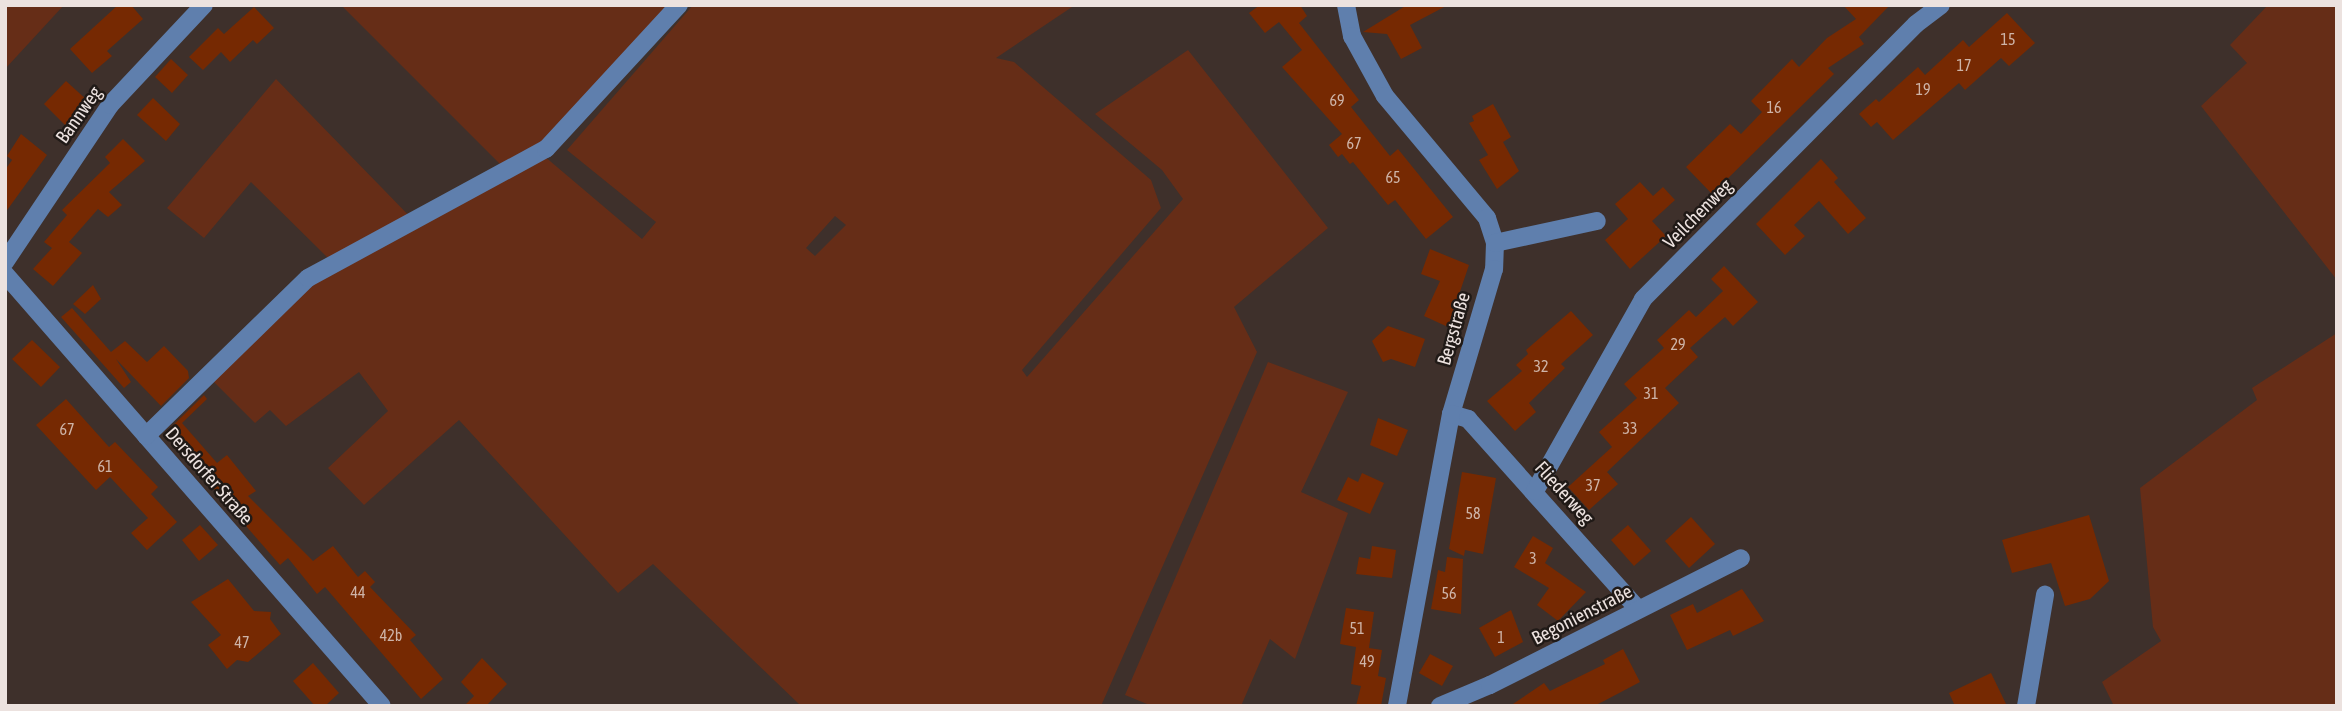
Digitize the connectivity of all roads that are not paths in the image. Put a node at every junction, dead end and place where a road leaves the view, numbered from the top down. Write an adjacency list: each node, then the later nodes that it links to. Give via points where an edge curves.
1 (204, 5): 7 (street, Bannweg, via 110,105)
2 (679, 5): 10 (street, via 546,149 308,278)
3 (1346, 5): 6 (street, Bergstraße, via 1352,36 1385,96 1487,218)
4 (1941, 5): 11 (street, Veilchenweg, via 1916,24 1643,299)
5 (1597, 221): 6 (street)
6 (1495, 243): 9 (street, Bergstraße, via 1494,269)
7 (5, 262)
8 (5, 274): 10 (street, Dersdorfer Straße)
9 (1451, 414): 11 (street, Fliederweg, via 1468,419); 16 (street, Bergstraße)
10 (146, 436): 15 (street, Dersdorfer Straße)
11 (1535, 491): 14 (street, Fliederweg)
12 (1741, 558): 14 (street, Begonienstraße)
13 (2045, 595): 18 (street)
14 (1638, 609): 17 (street, Begonienstraße)
15 (382, 706)
16 (1396, 706)
17 (1440, 706)
18 (2026, 706)

